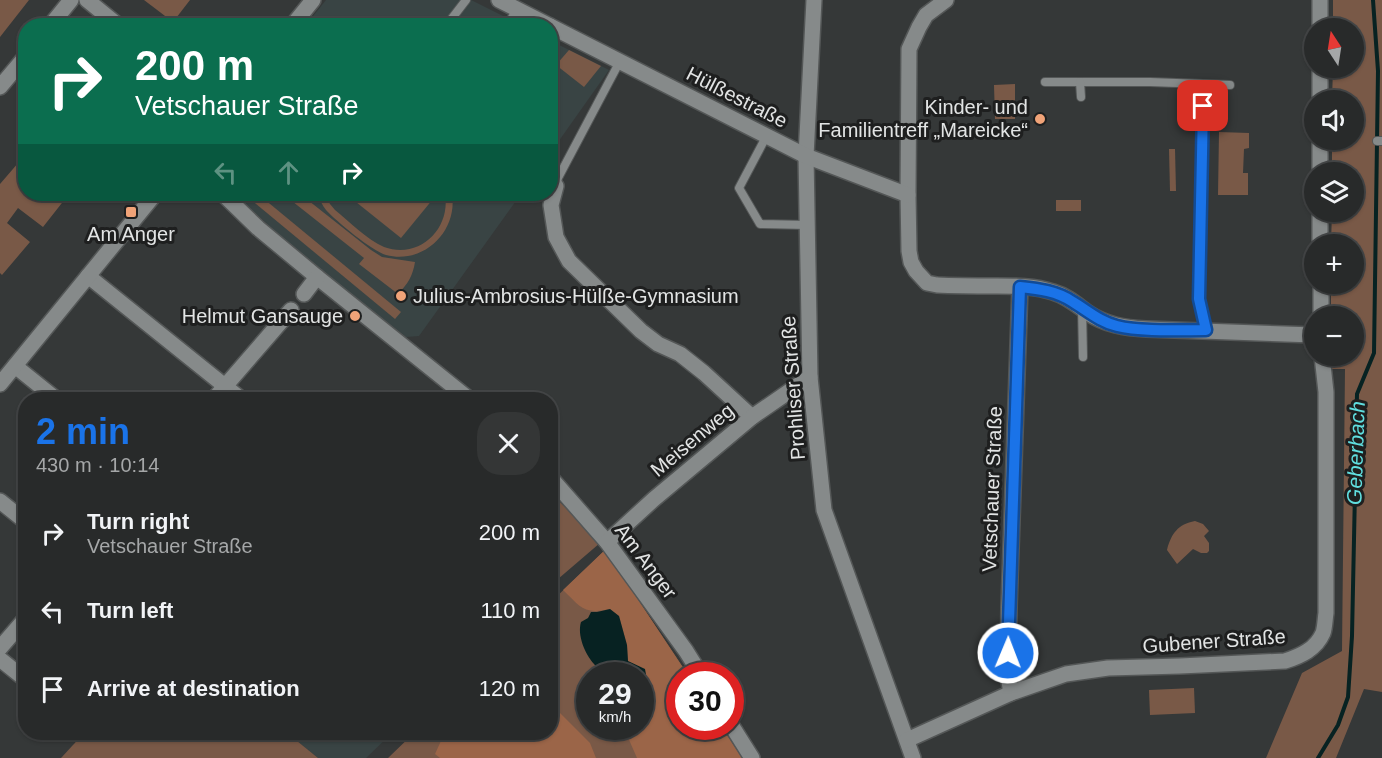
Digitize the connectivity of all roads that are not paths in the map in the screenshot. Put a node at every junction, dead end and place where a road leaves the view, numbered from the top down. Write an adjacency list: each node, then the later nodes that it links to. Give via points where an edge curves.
1 (71, 0): 10 (street)
2 (87, 0): 11 (street)
3 (313, 0): 12 (street)
4 (466, 0): 13 (lane)
5 (500, 0): 9 (street, Hülßestraße)
6 (814, 0): 27 (street, Prohliser Straße)
7 (946, 0): 29 (street, via 926,15 909,50)
8 (1320, 0): 16 (street)
9 (517, 9): 14 (lane); 15 (street, Hülßestraße)
10 (56, 18)
11 (109, 18)
12 (298, 18)
13 (452, 18)
14 (512, 18)
15 (534, 18)
16 (1320, 18)
17 (558, 30): 18 (street, Hülßestraße)
18 (620, 61): 26 (street, Hülßestraße); 28 (lane)
19 (18, 66): 24 (street)
20 (1045, 82): 21 (lane)
21 (1080, 82): 22 (lane); 25 (lane)
22 (1204, 85): 23 (lane); 40 (lane, via 1199,299)
23 (1230, 85)
24 (0, 87)
25 (1081, 98)
26 (767, 135): 27 (street, Hülßestraße); 33 (lane, via 739,188 760,224)
27 (806, 156): 29 (street, Hülßestraße); 33 (street, Prohliser Straße)
28 (558, 177)
29 (908, 195): 36 (street, via 910,262 927,283)
30 (149, 201): 34 (street)
31 (230, 201): 35 (street)
32 (552, 201): 52 (street, via 556,237 569,261 640,331 680,354)
33 (807, 225): 45 (street, Prohliser Straße)
34 (88, 276): 43 (street); 47 (street)
35 (317, 277): 37 (street); 51 (street)
36 (1020, 287): 38 (street, via 1054,292); 62 (street, Vetschauer Straße, via 1009,607)
37 (304, 294)
38 (1082, 308): 40 (street, via 1119,327); 42 (lane)
39 (291, 310): 47 (street)
40 (1206, 330): 41 (street)
41 (1304, 335)
42 (1083, 357)
43 (15, 366): 46 (street); 48 (street)
44 (1324, 366): 62 (street, Gubener Straße, via 1326,613 1323,632 1312,648 1285,661 1082,671)
45 (810, 377): 52 (street, Meisenweg); 64 (street, Prohliser Straße, via 824,510)
46 (0, 384)
47 (225, 386): 49 (street); 50 (street)
48 (47, 392)
49 (220, 392)
50 (232, 392)
51 (455, 392)
52 (752, 417): 56 (street, Meisenweg)
53 (558, 486): 56 (street, Am Anger)
54 (0, 501): 55 (street)
55 (18, 516)
56 (607, 542): 60 (street, Am Anger)
57 (18, 627): 58 (street)
58 (0, 648)
59 (0, 660): 61 (street)
60 (693, 662)
61 (18, 674)
62 (1011, 693): 64 (street, Gubener Straße)
63 (741, 740): 65 (street)
64 (906, 740): 66 (street, Prohliser Straße)
65 (752, 758)
66 (913, 758)

